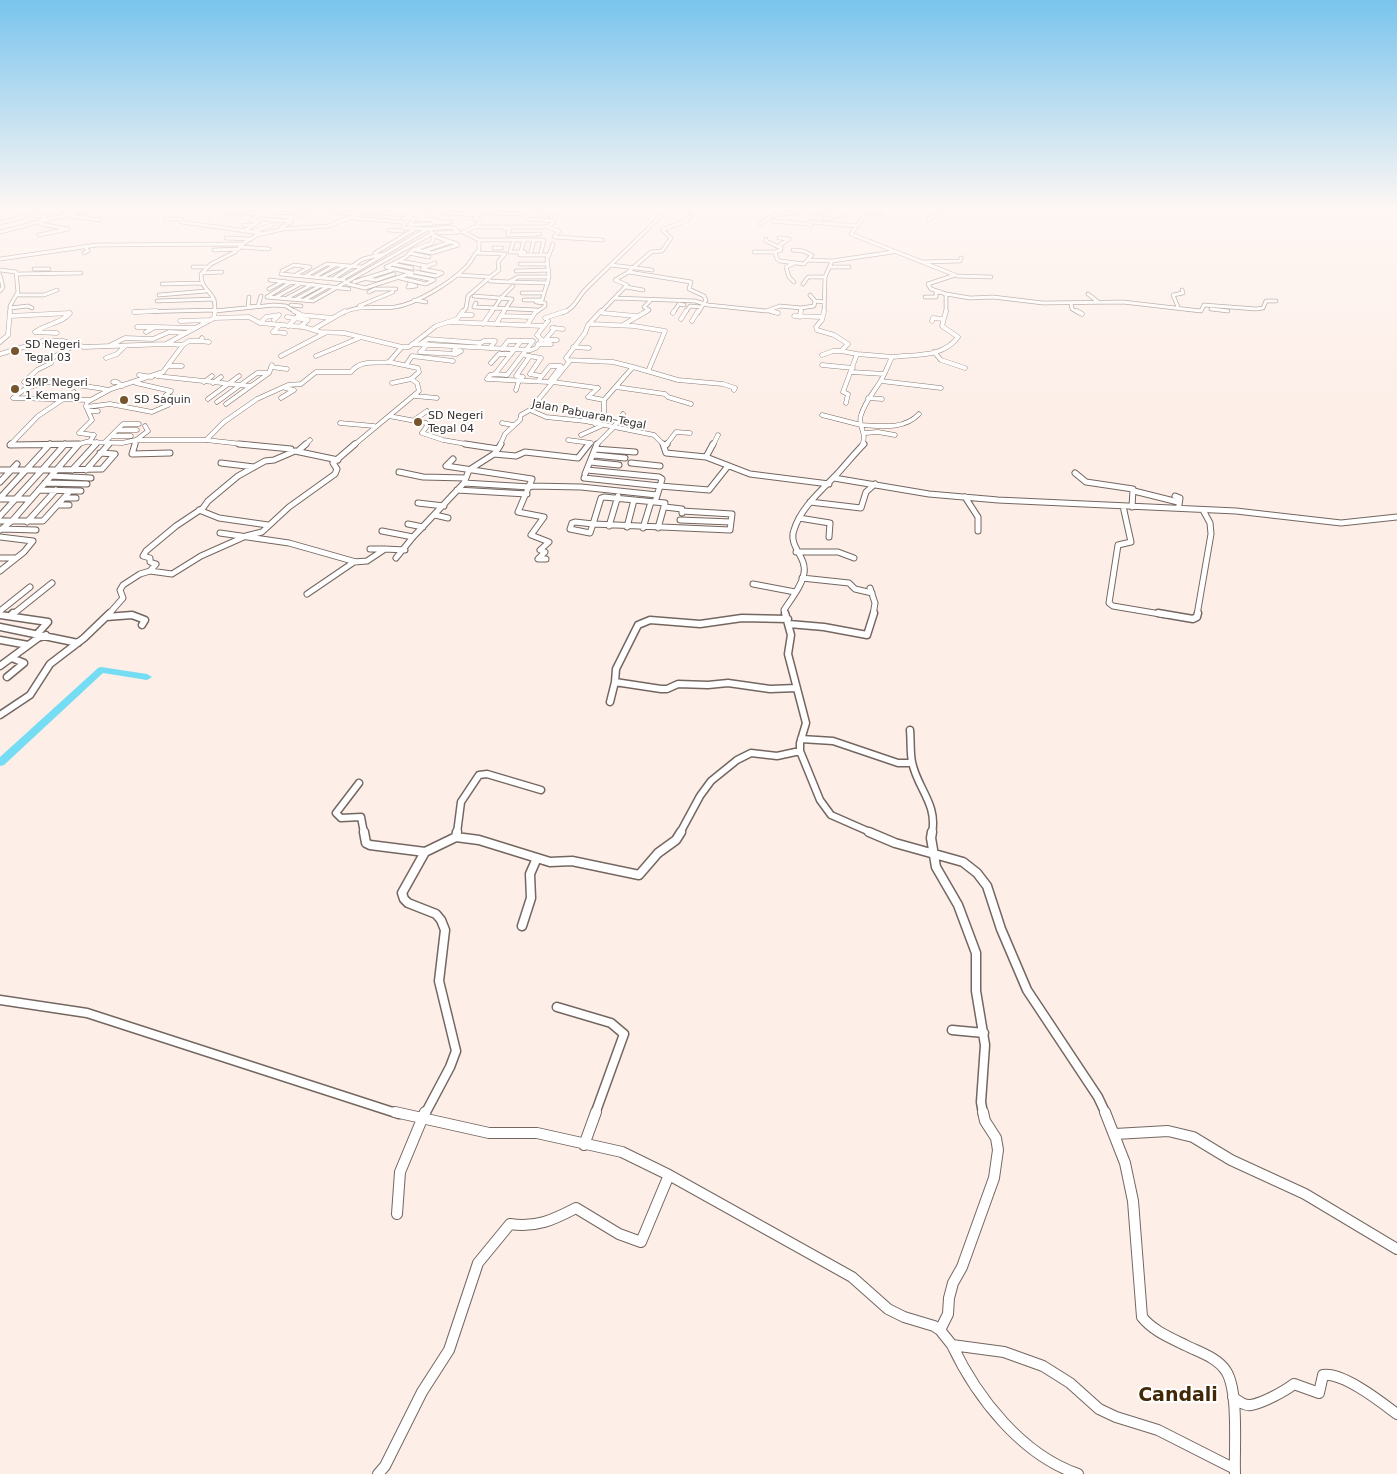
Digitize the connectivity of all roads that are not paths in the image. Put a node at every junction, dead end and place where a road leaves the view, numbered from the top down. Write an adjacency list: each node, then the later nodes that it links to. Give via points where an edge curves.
1 (1, 278): 57 (street, via 4,287)
2 (17, 278): 61 (street)
3 (202, 278): 35 (street)
4 (293, 278): 27 (street)
5 (322, 278): 30 (street)
6 (334, 278): 31 (street)
7 (347, 278): 31 (street)
8 (355, 278): 31 (street)
9 (367, 278): 28 (street); 47 (street, via 348,284)
10 (382, 278): 28 (street)
11 (397, 278): 29 (street)
12 (402, 278): 13 (street, via 426,284 434,280)
13 (425, 278)
14 (453, 278): 65 (street)
15 (480, 278): 26 (street)
16 (528, 278): 32 (street)
17 (540, 278): 38 (street, via 524,286)
18 (543, 278): 66 (street)
19 (597, 278): 152 (street, via 584,290 571,310 546,320)
20 (618, 278): 49 (street, via 614,280 626,284)
21 (665, 278): 94 (street, via 691,282 689,289 704,296)
22 (790, 278): 34 (street)
23 (807, 278): 41 (street)
24 (825, 278): 89 (street)
25 (949, 278): 59 (street, via 928,283 931,289)
26 (490, 279): 32 (street); 124 (street, via 468,296 467,307)
27 (290, 280): 30 (street); 33 (street); 33 (street, via 271,278); 36 (street); 71 (street)
28 (375, 280): 37 (street); 47 (street)
29 (391, 280): 37 (street); 48 (street, via 416,286)
30 (318, 281): 31 (street); 40 (street)
31 (343, 281): 46 (street)
32 (511, 281): 38 (street)
33 (283, 282): 51 (street)
34 (794, 282)
35 (202, 283): 39 (street); 56 (street)
36 (302, 283): 40 (street); 74 (street)
37 (382, 283): 44 (street); 50 (street)
38 (525, 283)
39 (162, 284)
40 (312, 284): 42 (street); 79 (street)
41 (803, 284)
42 (321, 285): 43 (street); 80 (street)
43 (329, 286): 46 (street); 83 (street)
44 (392, 286)
45 (513, 286): 76 (street)
46 (338, 287): 47 (street, via 349,290); 84 (street)
47 (358, 287): 50 (street)
48 (408, 287)
49 (626, 287): 54 (street); 77 (street)
50 (365, 288): 53 (street, via 361,291)
51 (269, 289)
52 (57, 290): 61 (street, via 44,295)
53 (394, 290): 101 (street)
54 (643, 290)
55 (1182, 290): 103 (street, via 1183,293 1173,296)
56 (206, 291): 64 (street); 78 (street)
57 (1, 292)
58 (496, 292): 75 (street)
59 (941, 292): 62 (street); 72 (street, via 936,293 936,297)
60 (990, 292): 73 (street)
61 (17, 294): 104 (street)
62 (946, 294): 73 (street); 138 (street, via 947,309)
63 (1088, 294): 90 (street)
64 (159, 295)
65 (427, 295): 68 (street); 81 (street)
66 (524, 295)
67 (810, 295): 86 (street)
68 (435, 296)
69 (474, 296): 75 (street)
70 (260, 297): 70 (street, via 258,306 248,307 249,298); 71 (street)
71 (267, 297): 74 (street)
72 (925, 297)
73 (989, 297): 93 (street)
74 (275, 298): 79 (street)
75 (490, 298): 76 (street); 107 (street)
76 (501, 298): 92 (street, via 512,299); 109 (street)
77 (615, 298): 94 (street); 117 (street)
78 (214, 299): 82 (street); 110 (street)
79 (286, 299): 80 (street)
80 (295, 300): 83 (street)
81 (414, 300): 88 (street); 106 (street)
82 (157, 301)
83 (303, 301): 84 (street)
84 (309, 301): 98 (street)
85 (650, 301): 128 (street, via 644,307 649,310)
86 (815, 301): 89 (street); 108 (street, via 814,306)
87 (1276, 301): 95 (street, via 1266,301 1263,308 1255,312)
88 (426, 302)
89 (824, 302): 134 (street)
90 (1097, 302): 93 (street); 103 (street)
91 (476, 303): 107 (street, via 474,307)
92 (510, 303): 121 (street, via 544,302 545,306); 127 (street)
93 (1071, 303): 122 (street, via 1072,309)
94 (705, 304): 102 (street); 113 (street)
95 (1205, 304): 103 (street, via 1201,311); 114 (street)
96 (290, 305): 98 (street)
97 (266, 306): 100 (street); 120 (street); 131 (street, via 286,306 298,312)
98 (301, 306): 111 (street)
99 (690, 306): 102 (street); 118 (street, via 679,304); 137 (street)
100 (254, 307): 110 (street); 112 (street)
101 (356, 307): 106 (street); 135 (street)
102 (701, 307): 142 (street)
103 (1178, 307)
104 (10, 308): 105 (street); 126 (street)
105 (32, 308)
106 (397, 308): 116 (street)
107 (483, 308): 109 (street)
108 (801, 308): 113 (street, via 777,306); 133 (street)
109 (495, 309): 127 (street); 147 (street)
110 (215, 310): 115 (street); 136 (street)
111 (295, 310)
112 (258, 311)
113 (769, 311): 119 (street)
114 (1228, 311)
115 (134, 312)
116 (392, 312)
117 (603, 312): 128 (street); 148 (street)
118 (673, 313)
119 (778, 313)
120 (274, 314): 123 (street); 140 (street); 141 (street, via 279,315)
121 (535, 314): 127 (street); 127 (street); 146 (street)
122 (1082, 314)
123 (262, 315)
124 (460, 315): 125 (street); 144 (street)
125 (472, 315)
126 (10, 316): 163 (street, via 70,313 35,332); 173 (street, via 8,335)
127 (501, 316): 146 (street); 147 (street)
128 (636, 316): 150 (street)
129 (794, 316): 133 (street)
130 (287, 317): 131 (street)
131 (299, 317): 135 (street); 151 (street); 155 (street, via 308,320)
132 (477, 317): 145 (street)
133 (800, 317): 134 (street)
134 (822, 317): 198 (street, via 816,328 829,331 848,344)
135 (333, 318): 157 (street)
136 (212, 319): 139 (street); 149 (street, via 249,317 257,323); 156 (street)
137 (681, 319)
138 (943, 319): 143 (street, via 933,318); 199 (street, via 942,327 958,337 955,343)
139 (180, 320)
140 (262, 320)
141 (274, 320)
142 (692, 321)
143 (932, 321)
144 (444, 322): 145 (street); 178 (street)
145 (471, 323): 147 (street)
146 (528, 323): 152 (street)
147 (483, 324)
148 (591, 324): 150 (street); 189 (street, via 588,332)
149 (280, 325): 151 (street); 165 (street, via 273,332)
150 (623, 325): 222 (street, via 666,332)
151 (288, 326): 155 (street)
152 (543, 326): 172 (street, via 536,335)
153 (137, 327): 154 (street)
154 (155, 327): 156 (street); 161 (street)
155 (300, 327): 157 (street)
156 (196, 328): 164 (street)
157 (314, 329): 162 (street)
158 (563, 329): 159 (street)
159 (552, 330): 166 (street); 172 (street)
160 (63, 331): 163 (street)
161 (146, 332)
162 (327, 332): 167 (street); 205 (street)
163 (57, 333): 171 (street)
164 (188, 333): 177 (street); 185 (street, via 169,332 153,339 125,338)
165 (285, 333)
166 (558, 333)
167 (359, 338): 187 (street); 206 (street)
168 (437, 340): 175 (street); 179 (street, via 425,340); 181 (street)
169 (521, 340): 176 (street, via 532,340); 193 (street, via 508,341); 194 (street)
170 (557, 340): 172 (street)
171 (43, 341): 183 (street); 200 (street)
172 (542, 341): 176 (street); 182 (street); 196 (street, via 536,348)
173 (0, 342)
174 (209, 342): 184 (street, via 201,339)
175 (480, 343): 188 (street); 191 (street, via 495,341)
176 (531, 343): 196 (street)
177 (166, 344): 184 (street); 186 (street)
178 (412, 344): 179 (street); 187 (street)
179 (420, 344): 180 (street)
180 (428, 344): 181 (street); 190 (street)
181 (433, 344): 188 (street)
182 (551, 344)
183 (75, 345): 185 (street); 268 (street, via 47,361 51,363 24,382 36,385 13,398)
184 (183, 345): 217 (street)
185 (109, 346): 186 (street)
186 (126, 346): 210 (street)
187 (402, 347): 213 (street)
188 (477, 347): 191 (street)
189 (573, 347): 192 (street); 211 (street, via 568,352)
190 (424, 348): 190 (street, via 420,352 456,354 461,350)
191 (490, 348): 193 (street)
192 (589, 348)
193 (502, 349): 194 (street)
194 (514, 349): 196 (street); 201 (street)
195 (928, 349): 199 (street)
196 (526, 350): 203 (street)
197 (918, 350): 209 (street)
198 (841, 351): 202 (street); 204 (street)
199 (933, 353): 209 (street); 220 (street, via 940,360)
200 (0, 354)
201 (511, 354): 214 (street, via 499,354); 227 (street)
202 (857, 354): 208 (street); 223 (street)
203 (523, 355): 207 (street); 227 (street, via 509,374)
204 (822, 355)
205 (281, 356)
206 (316, 356)
207 (530, 356): 230 (street, via 541,358); 230 (street, via 516,376)
208 (893, 357): 209 (street); 228 (street)
209 (921, 357)
210 (106, 358)
211 (568, 360): 219 (street, via 612,362); 245 (street)
212 (453, 361): 215 (street, via 412,356)
213 (390, 362): 215 (street); 255 (street, via 361,362 350,372 316,372 300,384)
214 (491, 363)
215 (406, 365): 225 (street, via 418,368)
216 (822, 365): 223 (street)
217 (170, 366): 218 (street); 231 (street)
218 (182, 366)
219 (633, 367): 222 (street); 254 (street)
220 (964, 367)
221 (287, 369): 224 (street, via 272,366)
222 (649, 369): 259 (street, via 672,378 726,385)
223 (852, 370): 228 (street); 274 (street, via 842,392 848,394)
224 (269, 373): 250 (street, via 257,373); 251 (street)
225 (418, 373): 226 (street); 237 (street)
226 (424, 374)
227 (495, 374): 238 (street, via 487,379)
228 (884, 374): 241 (street)
229 (139, 375): 231 (street)
230 (531, 375): 234 (street)
231 (154, 376): 236 (street); 243 (street)
232 (212, 376): 244 (street)
233 (239, 376): 248 (street)
234 (542, 376): 240 (street); 240 (street, via 550,366 562,366 550,382)
235 (221, 377): 246 (street)
236 (172, 378): 244 (street); 253 (street)
237 (411, 379): 247 (street); 265 (street, via 418,386)
238 (519, 380): 240 (street); 258 (street)
239 (39, 381): 257 (street)
240 (538, 381)
241 (881, 381): 252 (street); 267 (street)
242 (113, 382): 249 (street)
243 (134, 382): 249 (street); 253 (street)
244 (204, 382): 246 (street)
245 (553, 382): 271 (street, via 596,387 588,397); 278 (street)
246 (214, 383): 248 (street); 260 (street)
247 (392, 383)
248 (227, 384): 250 (street); 263 (street)
249 (122, 386): 257 (street)
250 (239, 386): 251 (street); 273 (street)
251 (250, 386): 275 (street)
252 (926, 386): 256 (street); 262 (street)
253 (154, 387): 277 (street, via 172,392 165,396 182,399 152,412 110,404)
254 (616, 387): 271 (street); 276 (street, via 665,394)
255 (282, 388): 264 (street, via 294,390); 306 (street, via 258,399 224,422)
256 (941, 388)
257 (108, 390): 270 (street)
258 (516, 390)
259 (734, 390)
260 (211, 391)
261 (74, 392): 268 (street)
262 (925, 394)
263 (208, 398)
264 (281, 398)
265 (414, 398): 266 (street); 272 (street); 284 (street)
266 (437, 398)
267 (868, 398): 269 (street); 291 (street, via 860,417)
268 (60, 399): 270 (street); 314 (street, via 28,425 10,445)
269 (882, 399)
270 (89, 400): 277 (street)
271 (604, 400): 289 (street, via 604,412)
272 (424, 401)
273 (217, 402)
274 (846, 403)
275 (226, 404)
276 (691, 404)
277 (87, 409): 279 (street); 309 (street, via 92,420 80,433 94,435)
278 (530, 410): 289 (street, Jalan Pabuaran–Tegal, via 546,417); 290 (street, Jalan Pabuaran–Tegal)
279 (98, 411)
280 (426, 411): 285 (street)
281 (622, 414): 295 (street)
282 (919, 414): 291 (street, via 911,422)
283 (822, 415): 291 (street)
284 (389, 416): 285 (street); 293 (street)
285 (414, 420): 318 (street, via 427,424 421,432 427,436)
286 (340, 423): 293 (street)
287 (502, 423): 290 (street)
288 (139, 424): 296 (street, via 123,424)
289 (595, 424): 294 (street, Jalan Pabuaran–Tegal)
290 (513, 425): 318 (street, Jalan Pabuaran–Tegal, via 503,436)
291 (861, 425): 299 (street)
292 (145, 426): 305 (street, via 148,431)
293 (374, 426): 331 (street)
294 (601, 426): 295 (street, Jalan Pabuaran–Tegal); 300 (street)
295 (613, 428): 313 (street); 317 (street, Jalan Pabuaran–Tegal, via 655,436)
296 (117, 430): 297 (street); 303 (street)
297 (137, 430)
298 (690, 433): 317 (street, via 676,432)
299 (865, 433): 302 (street); 356 (street, via 863,444)
300 (581, 435)
301 (718, 435): 328 (street)
302 (895, 435)
303 (111, 436): 304 (street); 311 (street)
304 (131, 436)
305 (136, 440): 306 (street); 311 (street); 324 (street, via 132,454)
306 (206, 440): 320 (street)
307 (310, 440): 320 (street)
308 (568, 440): 312 (street)
309 (88, 442): 310 (street); 316 (street)
310 (97, 442): 311 (street); 344 (street)
311 (107, 443): 323 (street)
312 (589, 443): 313 (street); 326 (street, via 577,458 525,452 516,456)
313 (597, 443): 319 (street)
314 (50, 444): 315 (street); 341 (street)
315 (65, 444): 316 (street); 342 (street)
316 (80, 444): 343 (street)
317 (665, 446): 325 (street)
318 (498, 449): 326 (street, Jalan Pabuaran–Tegal)
319 (595, 449): 321 (street); 327 (street)
320 (296, 451): 331 (street); 338 (street)
321 (628, 452): 322 (street); 329 (street)
322 (635, 452)
323 (100, 453): 345 (street); 345 (street, via 115,454 102,469)
324 (170, 453)
325 (666, 453): 328 (street); 333 (street, via 659,468)
326 (494, 454): 346 (street, Jalan Pabuaran–Tegal)
327 (594, 455): 329 (street); 332 (street)
328 (706, 457): 337 (street)
329 (625, 458): 336 (street)
330 (453, 459): 346 (street, via 446,466)
331 (338, 460): 411 (street, via 333,464 337,469 334,474)
332 (590, 462): 336 (street); 347 (street)
333 (631, 463)
334 (17, 464): 340 (street)
335 (221, 464): 338 (street)
336 (620, 465): 349 (street)
337 (728, 466): 361 (street, via 750,474); 366 (street, via 708,491)
338 (255, 467): 397 (street, via 238,476)
339 (0, 470): 340 (street)
340 (11, 470): 341 (street); 358 (street)
341 (26, 470): 342 (street); 382 (street)
342 (42, 470): 343 (street); 383 (street)
343 (57, 470): 344 (street); 352 (street)
344 (72, 470): 345 (street)
345 (86, 470)
346 (469, 470): 351 (street); 357 (street)
347 (587, 470): 349 (street); 355 (street)
348 (398, 472): 357 (street)
349 (614, 472): 366 (street, via 661,477)
350 (1076, 473): 374 (street, via 1086,482)
351 (497, 474): 353 (street); 363 (street)
352 (51, 476): 354 (street); 359 (street)
353 (515, 476): 364 (street); 365 (street, via 532,479)
354 (91, 478)
355 (584, 478): 366 (street); 367 (street)
356 (834, 478): 361 (street); 362 (street)
357 (465, 481): 363 (street); 370 (street)
358 (0, 482)
359 (45, 483): 360 (street); 368 (street)
360 (87, 484)
361 (829, 484): 387 (street)
362 (875, 484): 378 (street); 387 (street, via 866,492 861,508)
363 (492, 486): 364 (street)
364 (510, 486): 365 (street)
365 (530, 486): 367 (street); 375 (street)
366 (660, 486): 376 (street)
367 (581, 487): 373 (street)
368 (39, 490): 369 (street); 384 (street)
369 (56, 490): 371 (street); 408 (street)
370 (457, 490): 375 (street); 392 (street)
371 (70, 491): 372 (street); 379 (street)
372 (81, 491)
373 (620, 491): 376 (street); 381 (street)
374 (1134, 491): 388 (street); 395 (street)
375 (527, 494): 435 (street, via 518,512 544,518 531,535 549,542 540,550 545,552 538,559)
376 (657, 494): 386 (street)
377 (1175, 496): 388 (street, via 1179,497)
378 (965, 497): 393 (street); 421 (street, via 978,517)
379 (64, 498): 380 (street); 390 (street)
380 (76, 498)
381 (618, 498): 385 (street); 412 (street); 412 (street, via 601,498 594,525)
382 (0, 499): 383 (street)
383 (16, 499): 384 (street); 401 (street)
384 (31, 499): 404 (street)
385 (634, 500): 386 (street); 414 (street)
386 (653, 502): 394 (street, via 665,503); 415 (street)
387 (810, 502): 406 (street)
388 (1178, 502): 396 (street)
389 (418, 503): 392 (street)
390 (58, 505): 391 (street); 408 (street, via 43,521)
391 (69, 505)
392 (444, 506): 400 (street)
393 (1123, 506): 395 (street); 398 (street, via 1131,542 1118,546 1109,603 1192,619 1197,617 1212,534)
394 (665, 507): 399 (street); 416 (street)
395 (1132, 507): 396 (street)
396 (1178, 509): 398 (street)
397 (199, 510): 411 (street, via 220,518); 438 (street, via 146,551 142,556 156,564)
398 (1203, 510): 402 (street, via 1341,523)
399 (682, 511): 405 (street); 409 (street, via 732,514)
400 (435, 515): 403 (street); 413 (street)
401 (0, 516)
402 (1397, 516)
403 (448, 518)
404 (12, 520): 407 (street); 408 (street); 418 (street)
405 (680, 520): 409 (street); 417 (street)
406 (798, 520): 426 (street, via 830,523); 430 (street, via 792,540)
407 (0, 521)
408 (27, 522)
409 (732, 522): 417 (street, via 727,531)
410 (408, 524): 413 (street)
411 (268, 525): 423 (street, via 262,532)
412 (610, 526): 414 (street)
413 (423, 527): 425 (street)
414 (627, 527): 415 (street)
415 (643, 528): 416 (street)
416 (658, 528): 417 (street)
417 (679, 529)
418 (1, 530): 419 (street)
419 (36, 530)
420 (382, 531): 425 (street)
421 (978, 531)
422 (220, 533): 423 (street)
423 (246, 536): 436 (street, via 298,545); 438 (street, via 172,574)
424 (0, 537): 432 (street, via 33,540)
425 (413, 537): 429 (street)
426 (829, 537)
427 (370, 549): 428 (street)
428 (385, 549): 429 (street); 436 (street, via 367,561)
429 (405, 550): 433 (street)
430 (796, 552): 434 (street, via 838,552); 439 (street, via 804,567)
431 (0, 558): 432 (street)
432 (16, 558): 437 (street)
433 (396, 558)
434 (854, 558)
435 (546, 559)
436 (356, 562): 444 (street)
437 (0, 571)
438 (150, 571): 447 (street, via 121,587 123,598)
439 (802, 578): 443 (street); 448 (street, via 849,583 857,590 871,590 876,612 867,635)
440 (52, 583): 446 (street)
441 (753, 584): 443 (street)
442 (30, 587): 445 (street)
443 (795, 592): 448 (street, via 785,608)
444 (307, 594)
445 (0, 613): 446 (street)
446 (10, 616): 451 (street, via 48,622)
447 (106, 617): 449 (street, via 142,617 145,620); 454 (street)
448 (788, 622): 459 (street, via 742,618 700,624 675,620 643,622 638,625 616,669); 460 (street, via 791,639 787,647)
449 (142, 625)
450 (0, 627): 451 (street)
451 (38, 633): 452 (street)
452 (46, 635): 454 (street); 455 (street)
453 (0, 640): 455 (street)
454 (78, 643): 462 (street, via 50,664 30,696)
455 (28, 646): 456 (street)
456 (12, 658): 457 (street); 458 (street, via 24,663)
457 (0, 666)
458 (7, 677)
459 (615, 682): 460 (street, via 664,689 675,684 728,683 770,689); 461 (street)
460 (797, 688): 464 (street, via 806,723)
461 (610, 702)
462 (0, 715)
463 (910, 730): 466 (street)
464 (802, 739): 465 (street); 466 (street, via 833,741 898,763)
465 (800, 751): 471 (street, via 820,800 831,815 895,843); 472 (street, via 777,756 751,754 737,760 700,796 676,840 658,853 639,875 572,860 550,862)
466 (912, 763): 471 (street, via 933,812)
467 (359, 783): 470 (street, via 354,794 336,812 338,817 362,817 366,843 370,845)
468 (541, 790): 469 (street, via 487,774 478,775 461,802)
469 (456, 837): 470 (street); 472 (street, via 479,840)
470 (426, 852): 478 (street, via 401,896 406,903 434,912 443,921 439,981 456,1051)
471 (933, 852): 477 (street, via 938,872 958,905 976,953 976,991); 479 (street, via 963,862 982,879 1027,990 1098,1097)
472 (537, 858): 473 (street, via 530,874 531,898)
473 (522, 926)
474 (0, 1000): 478 (street, via 87,1013)
475 (557, 1007): 480 (street, via 611,1023 624,1034)
476 (952, 1030): 477 (street)
477 (984, 1033): 484 (street, via 981,1102 985,1121 997,1142 997,1167)
478 (422, 1119): 480 (street, via 489,1133 537,1133); 482 (street, via 400,1172)
479 (1115, 1134): 483 (street, via 1168,1132 1193,1137 1231,1160 1305,1194); 486 (street, via 1133,1201 1142,1317 1150,1326 1220,1364 1229,1376)
480 (584, 1145): 481 (street, via 622,1152)
481 (669, 1175): 484 (street, via 852,1277 894,1313 926,1322); 489 (street, via 640,1242 576,1208 544,1224 528,1228 510,1224 502,1232 478,1263 449,1350 422,1392)
482 (397, 1214)
483 (1397, 1249)
484 (940, 1330): 485 (street)
485 (952, 1345): 488 (street, via 1004,1352 1043,1366 1070,1383 1099,1409 1158,1430); 490 (street, via 968,1377 1008,1424 1052,1463)
486 (1233, 1397): 487 (street, via 1243,1404 1252,1405 1285,1391 1291,1384 1319,1393 1323,1375 1329,1374 1361,1388); 488 (street)
487 (1397, 1414)
488 (1235, 1471)
489 (378, 1474)
490 (1078, 1474)

